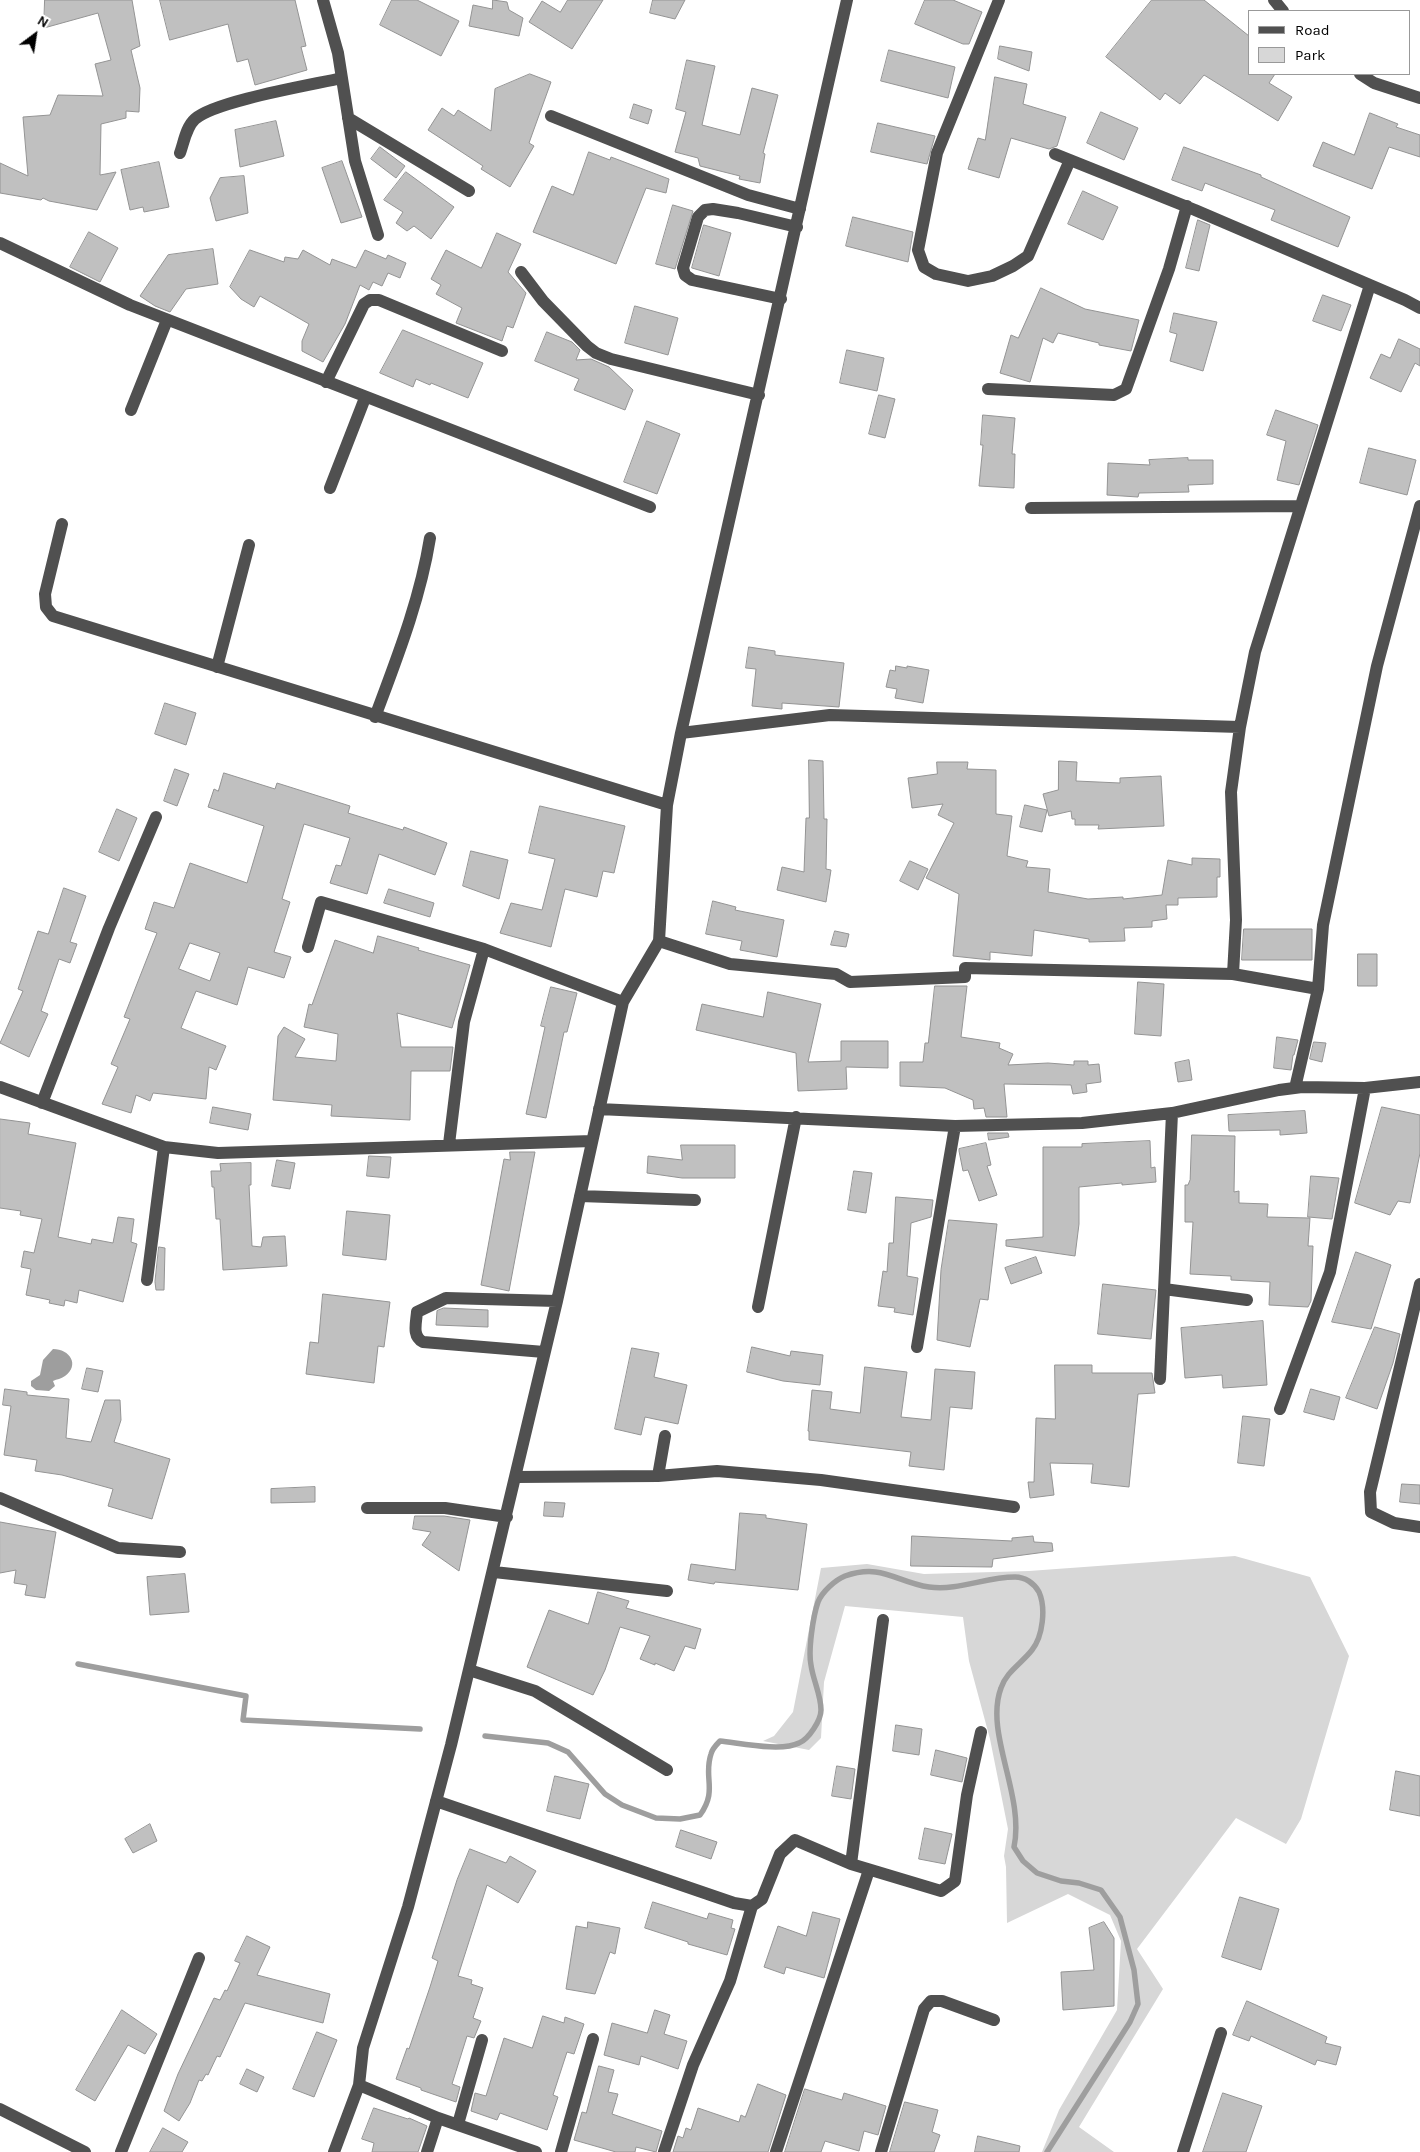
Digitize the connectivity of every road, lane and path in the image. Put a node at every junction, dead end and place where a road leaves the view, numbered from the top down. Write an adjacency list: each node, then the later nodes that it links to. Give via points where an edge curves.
1 (323, 0): 7 (street)
2 (847, 0): 16 (street)
3 (999, 0): 13 (street, via 937,153 918,250 924,267 936,274 968,281 992,276 1028,256)
4 (1274, 0): 5 (street)
5 (1282, 10)
6 (1362, 75): 8 (street, via 1374,83)
7 (342, 78): 10 (street); 11 (street, via 219,106 195,118 188,127)
8 (1420, 98)
9 (551, 116): 16 (street, via 740,192)
10 (348, 118): 14 (street); 18 (street, via 355,161)
11 (180, 154)
12 (1055, 154): 13 (street)
13 (1070, 160): 15 (street)
14 (469, 192)
15 (1187, 206): 21 (street); 27 (street, via 1169,269 1126,389 1114,395)
16 (800, 209): 17 (street)
17 (796, 227): 22 (street); 22 (street, via 738,213 705,210 698,217 684,268 692,280)
18 (378, 235)
19 (0, 243): 24 (street)
20 (521, 272): 28 (street, via 544,301 596,353)
21 (1370, 285): 23 (street); 32 (street)
22 (780, 299): 28 (street)
23 (1420, 308)
24 (167, 320): 26 (street); 30 (street)
25 (502, 351): 26 (street, via 379,300 370,300 364,304)
26 (326, 382): 29 (street)
27 (988, 389)
28 (759, 395): 42 (street)
29 (365, 398): 31 (street); 34 (street)
30 (131, 410)
31 (330, 488)
32 (1300, 506): 35 (street); 41 (street, via 1255,652)
33 (1420, 506): 49 (street, via 1377,666 1324,925)
34 (650, 507)
35 (1031, 508)
36 (62, 524): 39 (street, via 44,594 46,607 53,616)
37 (430, 538): 40 (street, via 412,619)
38 (248, 545): 39 (street)
39 (217, 667): 40 (street)
40 (375, 716): 43 (street)
41 (1240, 727): 42 (street, via 830,715); 48 (street, via 1231,792 1236,920)
42 (681, 733): 43 (street)
43 (667, 805): 45 (street)
44 (156, 817): 55 (street, via 109,928)
45 (659, 941): 48 (street, via 730,964 836,974 850,982 965,977 965,968); 50 (street)
46 (308, 947): 47 (street, via 322,902)
47 (484, 949): 50 (street); 61 (street, via 464,1022)
48 (1233, 974): 49 (street)
49 (1318, 989): 53 (street)
50 (623, 1002): 56 (street)
51 (1420, 1082): 54 (street)
52 (0, 1087): 55 (street)
53 (1295, 1088): 54 (street); 57 (street)
54 (1365, 1088): 74 (street, via 1330,1272)
55 (42, 1103): 62 (street)
56 (599, 1109): 58 (street); 60 (street)
57 (1172, 1113): 59 (street, via 1082,1123); 67 (street)
58 (796, 1117): 59 (street); 70 (street)
59 (954, 1126): 71 (street)
60 (592, 1141): 61 (street); 63 (street)
61 (449, 1144): 62 (street, via 218,1153)
62 (164, 1148): 65 (street)
63 (580, 1196): 64 (street); 69 (street)
64 (695, 1200)
65 (147, 1280)
66 (1420, 1284): 82 (street, via 1370,1492 1371,1512 1394,1522)
67 (1164, 1289): 68 (street); 73 (street)
68 (1247, 1300)
69 (557, 1301): 72 (street); 72 (street, via 446,1298 417,1312 415,1335 424,1342)
70 (758, 1307)
71 (917, 1347)
72 (544, 1352): 76 (street)
73 (1160, 1378)
74 (1280, 1408)
75 (664, 1436): 77 (street)
76 (516, 1476): 77 (street); 81 (street)
77 (658, 1476): 79 (street, via 717,1470 821,1480)
78 (0, 1498): 83 (street, via 118,1548)
79 (1014, 1507)
80 (367, 1508): 81 (street, via 445,1508)
81 (507, 1517): 84 (street)
82 (1420, 1527)
83 (180, 1552)
84 (494, 1572): 85 (street); 87 (street)
85 (667, 1591)
86 (883, 1620): 91 (street)
87 (469, 1670): 89 (street, via 535,1691); 90 (street)
88 (981, 1732): 92 (street, via 967,1795 954,1881 941,1891)
89 (667, 1770)
90 (436, 1801): 93 (street, via 734,1903); 99 (street, via 408,1907 363,2048)
91 (851, 1864): 92 (street); 93 (street, via 795,1840 780,1854 762,1899)
92 (869, 1870): 111 (street)
93 (752, 1906): 110 (street, via 730,1981 693,2065)
94 (200, 1958): 105 (street)
95 (994, 2020): 112 (street, via 942,2001 931,2001 924,2009)
96 (1221, 2033): 113 (street)
97 (593, 2039): 109 (street)
98 (482, 2040): 102 (street)
99 (359, 2085): 101 (street); 106 (street)
100 (0, 2109): 103 (street)
101 (438, 2118): 102 (street); 107 (street)
102 (458, 2124): 108 (street)
103 (71, 2149): 104 (street)
104 (84, 2152)
105 (121, 2152)
106 (334, 2152)
107 (427, 2152)
108 (536, 2152)
109 (561, 2152)
110 (664, 2152)
111 (776, 2152)
112 (881, 2152)
113 (1183, 2152)

